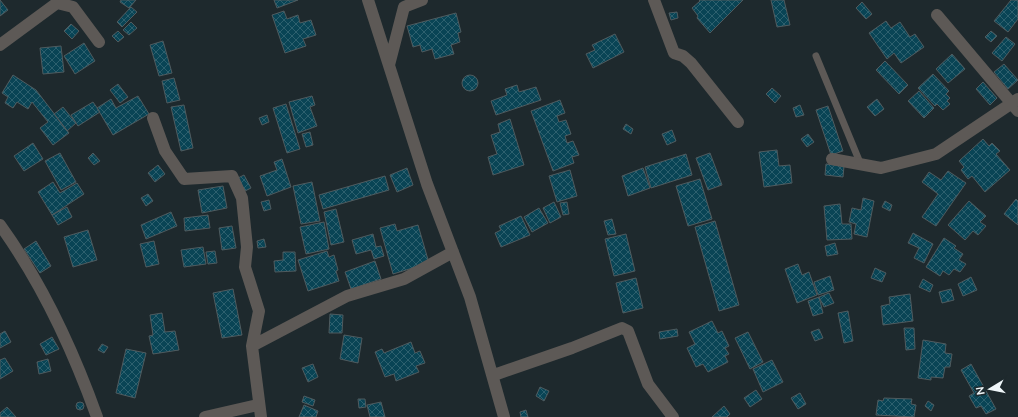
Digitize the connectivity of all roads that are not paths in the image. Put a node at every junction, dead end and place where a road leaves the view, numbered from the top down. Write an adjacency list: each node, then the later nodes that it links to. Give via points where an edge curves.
1 (368, 0): 8 (street)
2 (422, 0): 8 (street, via 404,7)
3 (654, 0): 11 (street, via 674,52 691,63)
4 (937, 14): 9 (street)
5 (99, 42): 6 (street, via 73,7 58,3)
6 (0, 45)
7 (816, 56): 13 (lane)
8 (388, 64): 15 (street, via 427,184)
9 (1016, 105): 13 (street, via 936,154 881,168)
10 (153, 118): 16 (street, via 165,151 184,179 232,176 242,198 247,247 245,267 259,311)
11 (738, 122)
12 (832, 159): 13 (street)
13 (861, 164)
14 (0, 225): 19 (street, via 30,270 83,380)
15 (453, 252): 16 (street, via 404,279 347,296); 17 (street)
16 (252, 346): 18 (street)
17 (494, 375): 21 (street); 22 (street, via 622,328 628,331 648,384)
18 (259, 411): 20 (street)
19 (97, 417)
20 (205, 417)
21 (504, 417)
22 (673, 417)

